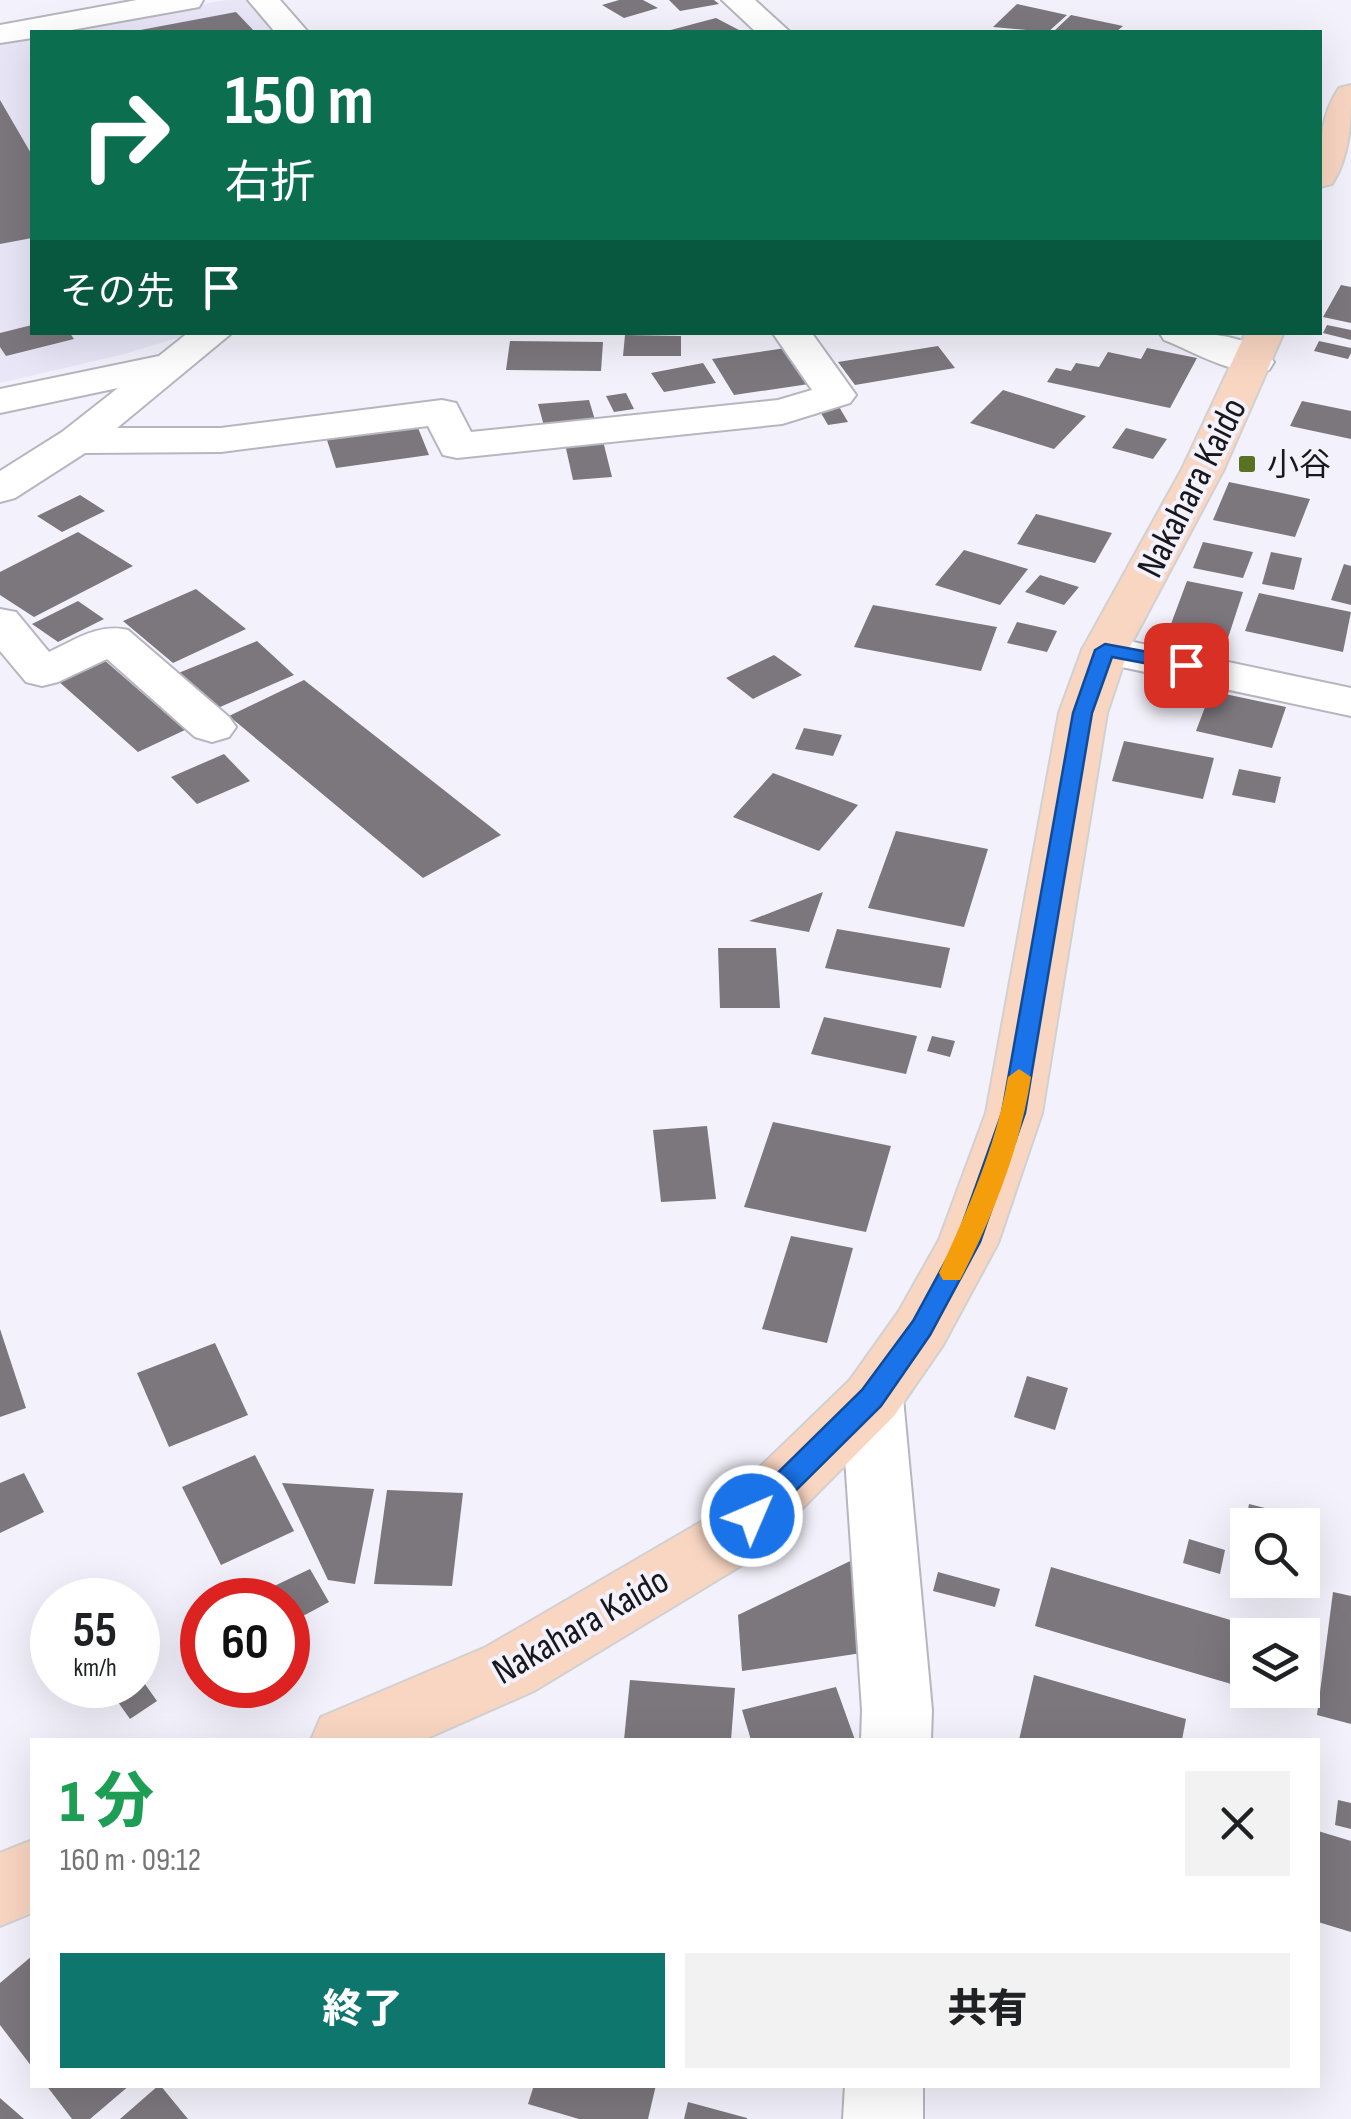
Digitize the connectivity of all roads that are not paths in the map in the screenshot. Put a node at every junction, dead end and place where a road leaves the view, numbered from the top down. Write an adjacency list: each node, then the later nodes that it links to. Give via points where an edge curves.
1 (188, 0): 6 (street)
2 (263, 0): 4 (street)
3 (737, 0): 5 (street)
4 (290, 30)
5 (772, 30)
6 (0, 34)
7 (1351, 95): 8 (main road)
8 (1322, 171)
9 (210, 335): 13 (street)
10 (793, 335): 15 (street, via 836,395 782,412 457,446 442,412 221,440)
11 (1194, 335): 12 (street)
12 (1260, 347): 18 (main road, Nakahara Kaido, via 1204,469)
13 (171, 366): 14 (street); 15 (street)
14 (0, 401)
15 (76, 441): 16 (street)
16 (0, 489)
17 (0, 622): 20 (street, via 42,672 112,640)
18 (1105, 650): 19 (street); 21 (main road, Nakahara Kaido, via 1083,713 1014,1113 959,1260)
19 (1351, 702)
20 (212, 726)
21 (872, 1398): 22 (main road, Nakahara Kaido, via 729,1539 510,1669); 23 (street)
22 (351, 1738)
23 (896, 1738)
24 (30, 1877): 25 (main road)
25 (0, 1890)
26 (884, 2088): 27 (street)
27 (882, 2119)

